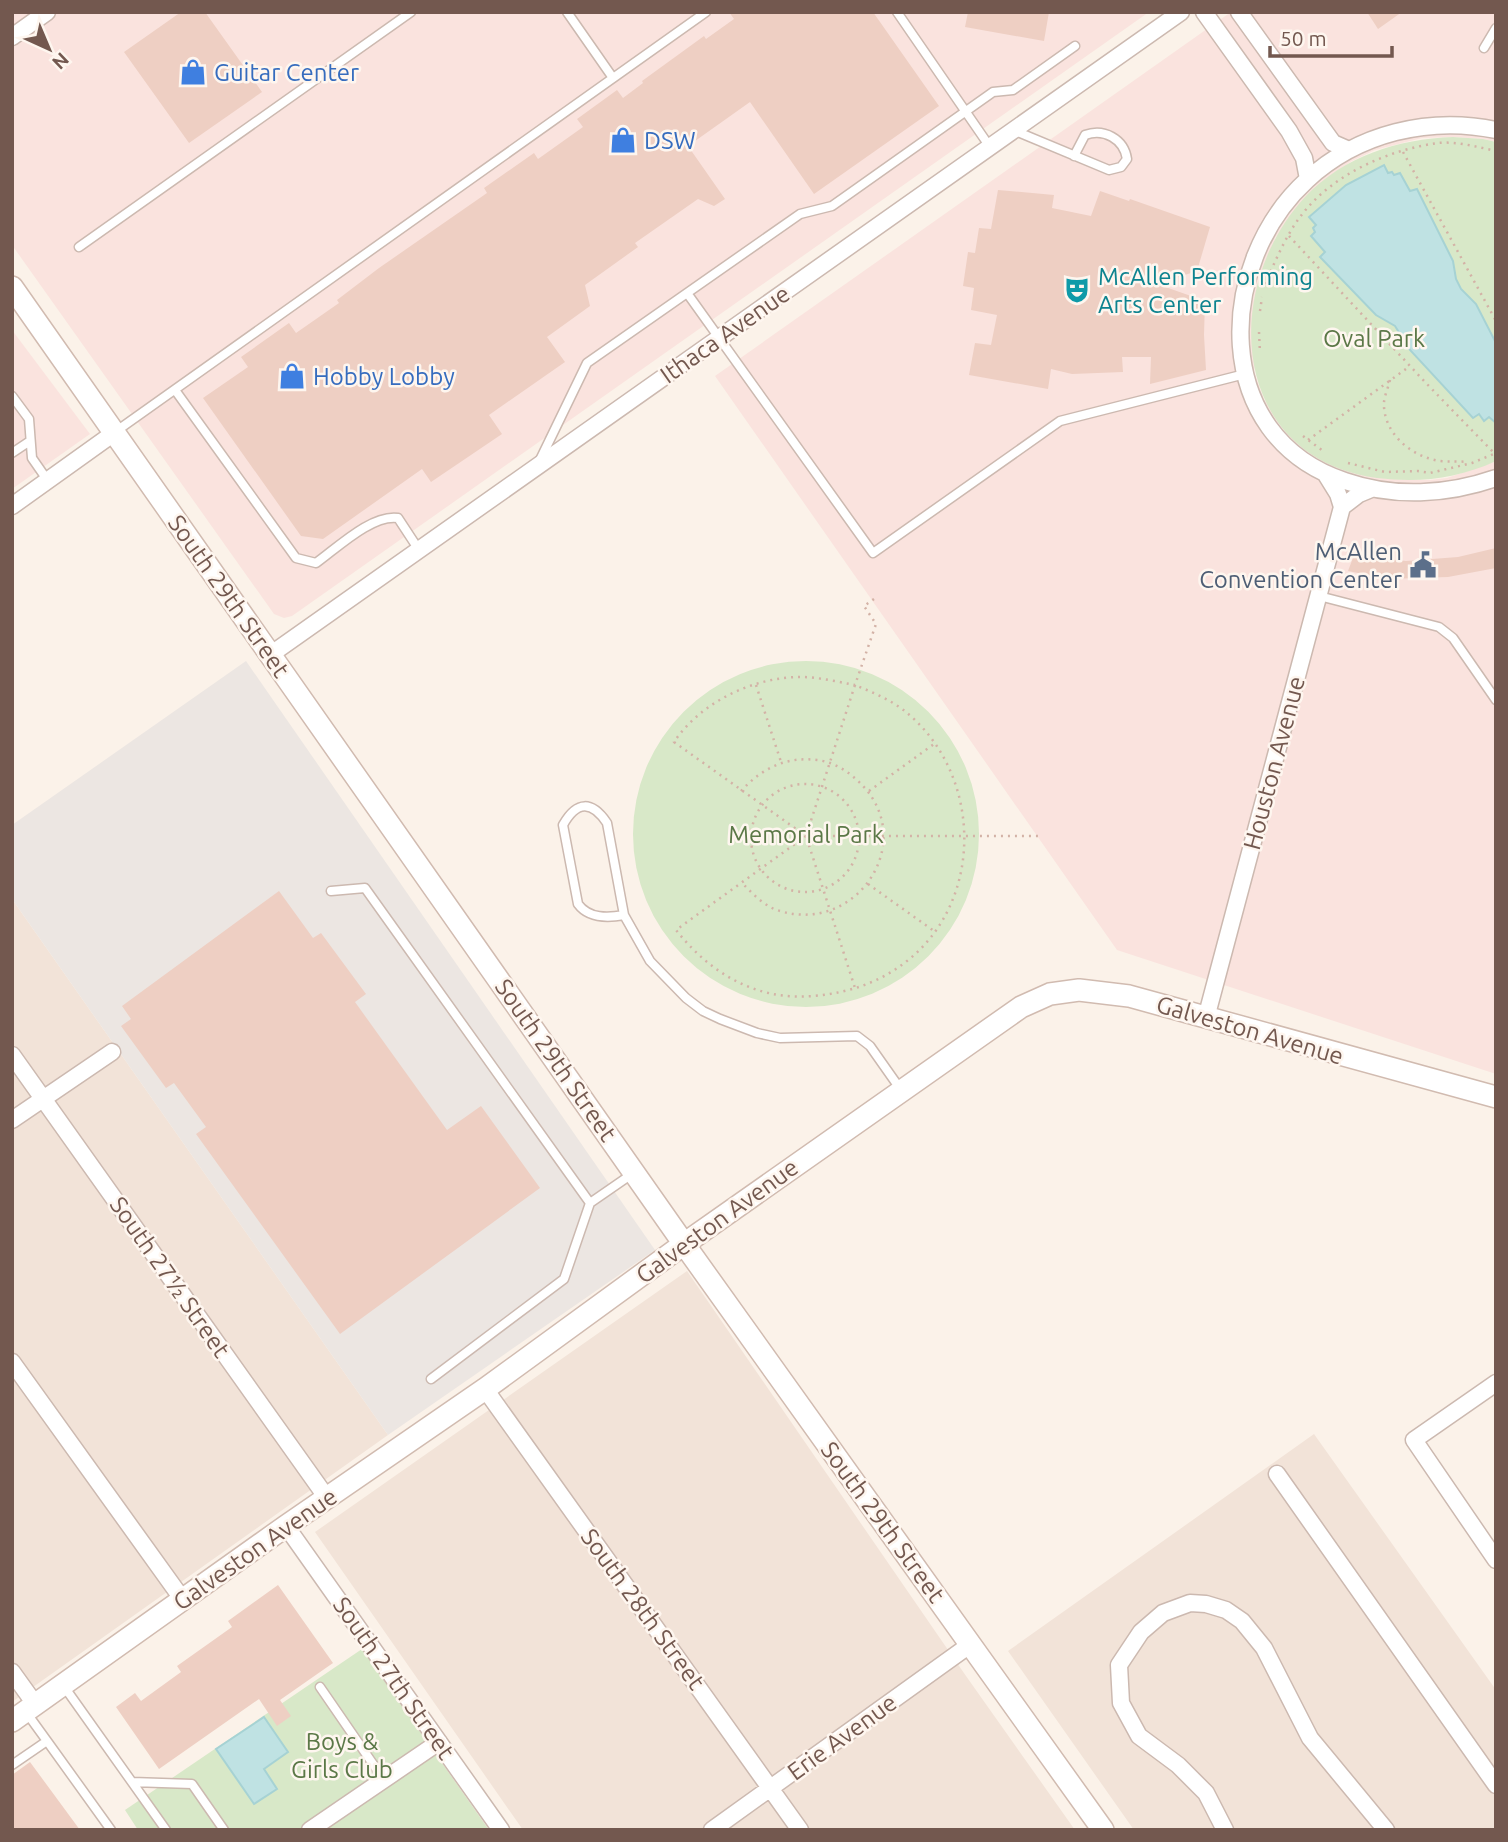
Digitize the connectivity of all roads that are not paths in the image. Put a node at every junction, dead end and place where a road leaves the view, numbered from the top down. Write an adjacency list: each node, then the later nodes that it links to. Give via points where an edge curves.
1 (47, 12): 10 (street)
2 (411, 12): 21 (lane)
3 (567, 12): 13 (lane)
4 (706, 12): 13 (lane)
5 (897, 12): 14 (lane)
6 (1181, 12): 15 (street, Ithaca Avenue)
7 (1204, 12): 20 (street, via 1289,131 1304,158)
8 (1240, 12): 18 (street, via 1333,143)
9 (1496, 28): 12 (lane)
10 (12, 37)
11 (1075, 46): 14 (lane, via 1013,90 993,92)
12 (1484, 48)
13 (613, 78): 26 (lane)
14 (965, 112): 17 (lane); 23 (lane, via 832,206 800,214)
15 (1013, 130): 17 (street, Ithaca Avenue); 19 (lane)
16 (1496, 130): 18 (street, via 1452,125 1413,128)
17 (990, 147): 24 (street, Ithaca Avenue)
18 (1349, 150): 20 (street)
19 (1074, 156): 19 (lane, via 1109,170 1121,167 1127,159 1125,148 1116,139 1094,132 1085,135)
20 (1308, 179): 25 (street, via 1277,215 1248,278 1241,318)
21 (79, 247)
22 (12, 287): 28 (street, South 29th Street)
23 (687, 293): 24 (lane); 31 (lane, via 587,363)
24 (719, 338): 25 (lane, via 873,553 1060,421); 31 (street, Ithaca Avenue)
25 (1245, 374): 32 (street, via 1270,431 1298,458)
26 (175, 390): 28 (lane); 38 (lane, via 296,558 316,563 375,521 388,517 398,518)
27 (12, 396): 29 (lane, via 29,418)
28 (114, 433): 34 (street); 40 (street, South 29th Street)
29 (30, 441): 30 (lane); 34 (lane, via 32,458)
30 (12, 453)
31 (537, 467): 38 (street, Ithaca Avenue)
32 (1325, 473): 35 (street); 37 (street)
33 (1496, 478): 35 (street, via 1434,492)
34 (48, 481): 36 (street)
35 (1371, 489): 37 (street)
36 (12, 506)
37 (1342, 507): 39 (street, Houston Avenue)
38 (419, 550): 40 (street, Ithaca Avenue)
39 (1318, 596): 41 (lane, via 1439,627 1453,639); 44 (street, Houston Avenue)
40 (270, 655): 51 (street, South 29th Street)
41 (1496, 700)
42 (331, 891): 52 (lane, via 365,888)
43 (624, 915): 43 (lane, via 607,823 591,806 580,807 563,825 578,904 583,912 596,916); 47 (lane, via 650,961 703,1012 780,1038 857,1036 870,1046)
44 (1206, 1018): 47 (street, Galveston Avenue, via 1129,996 1079,990 1051,994 1020,1007); 48 (street, Galveston Avenue)
45 (112, 1052): 49 (street)
46 (12, 1055): 49 (street, South 27½ Street)
47 (901, 1090): 53 (street, Galveston Avenue)
48 (1496, 1097)
49 (43, 1098): 50 (street); 59 (street, South 27½ Street)
50 (12, 1120)
51 (635, 1172): 52 (lane); 53 (street, South 29th Street)
52 (590, 1203): 55 (lane, via 564,1279)
53 (684, 1244): 57 (street, Galveston Avenue); 63 (street, South 29th Street)
54 (12, 1362): 62 (street)
55 (431, 1378)
56 (1496, 1383): 61 (street, via 1414,1440)
57 (485, 1389): 59 (street, Galveston Avenue); 74 (street, South 28th Street)
58 (1277, 1474): 73 (street)
59 (327, 1498): 60 (street, Galveston Avenue)
60 (286, 1526): 62 (street, Galveston Avenue); 69 (street, South 27th Street)
61 (1496, 1560)
62 (183, 1600): 65 (street, Galveston Avenue)
63 (971, 1644): 74 (street, Erie Avenue); 82 (street, South 29th Street)
64 (12, 1672): 67 (street)
65 (63, 1685): 67 (street, Galveston Avenue); 72 (lane)
66 (320, 1687): 71 (lane)
67 (24, 1712): 68 (lane)
68 (47, 1741): 70 (lane); 75 (lane)
69 (439, 1742): 71 (street); 79 (street, South 27th Street)
70 (12, 1765)
71 (384, 1780): 78 (street)
72 (132, 1782): 76 (lane); 77 (lane, via 192,1784)
73 (1496, 1785)
74 (771, 1788): 80 (street, Erie Avenue); 81 (street, South 28th Street)
75 (111, 1830)
76 (166, 1830)
77 (224, 1830)
78 (310, 1830)
79 (501, 1830)
80 (712, 1830)
81 (800, 1830)
82 (1102, 1830)
83 (1226, 1830): 84 (street, via 1206,1793 1139,1736 1121,1703 1119,1665 1142,1632 1163,1613 1190,1603 1226,1610 1242,1621 1264,1648 1310,1738)
84 (1386, 1830)

